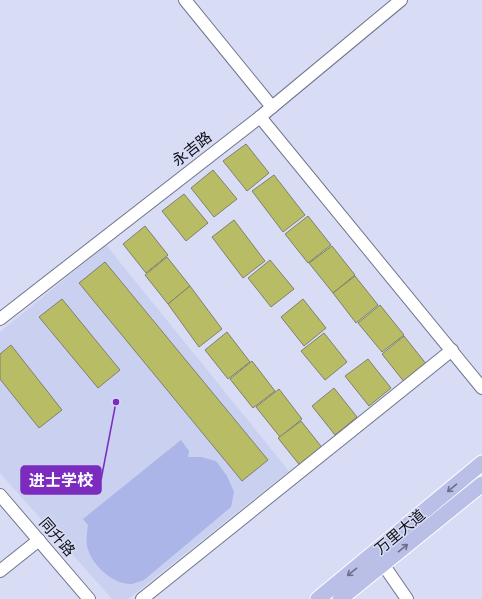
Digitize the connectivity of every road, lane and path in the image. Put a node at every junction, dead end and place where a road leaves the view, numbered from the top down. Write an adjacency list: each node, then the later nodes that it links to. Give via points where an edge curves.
1 (185, 0): 3 (street)
2 (401, 0): 3 (street, 永吉路)
3 (272, 107): 4 (street, 永吉路)
4 (260, 117): 5 (street, 永吉路); 6 (street)
5 (0, 319)
6 (452, 350): 7 (street); 15 (street)
7 (482, 388)
8 (482, 463): 12 (main road, 万里大道, one-way to 12)
9 (482, 484): 12 (main road, 万里大道, one-way to 9)
10 (0, 495): 11 (street, 同升路)
11 (39, 540): 13 (street); 14 (street, 同升路)
12 (379, 558): 16 (main road, 万里大道, one-way to 16); 17 (main road, 万里大道); 18 (street)
13 (0, 571)
14 (89, 599)
15 (142, 599)
16 (318, 599)
17 (340, 599)
18 (407, 599)

